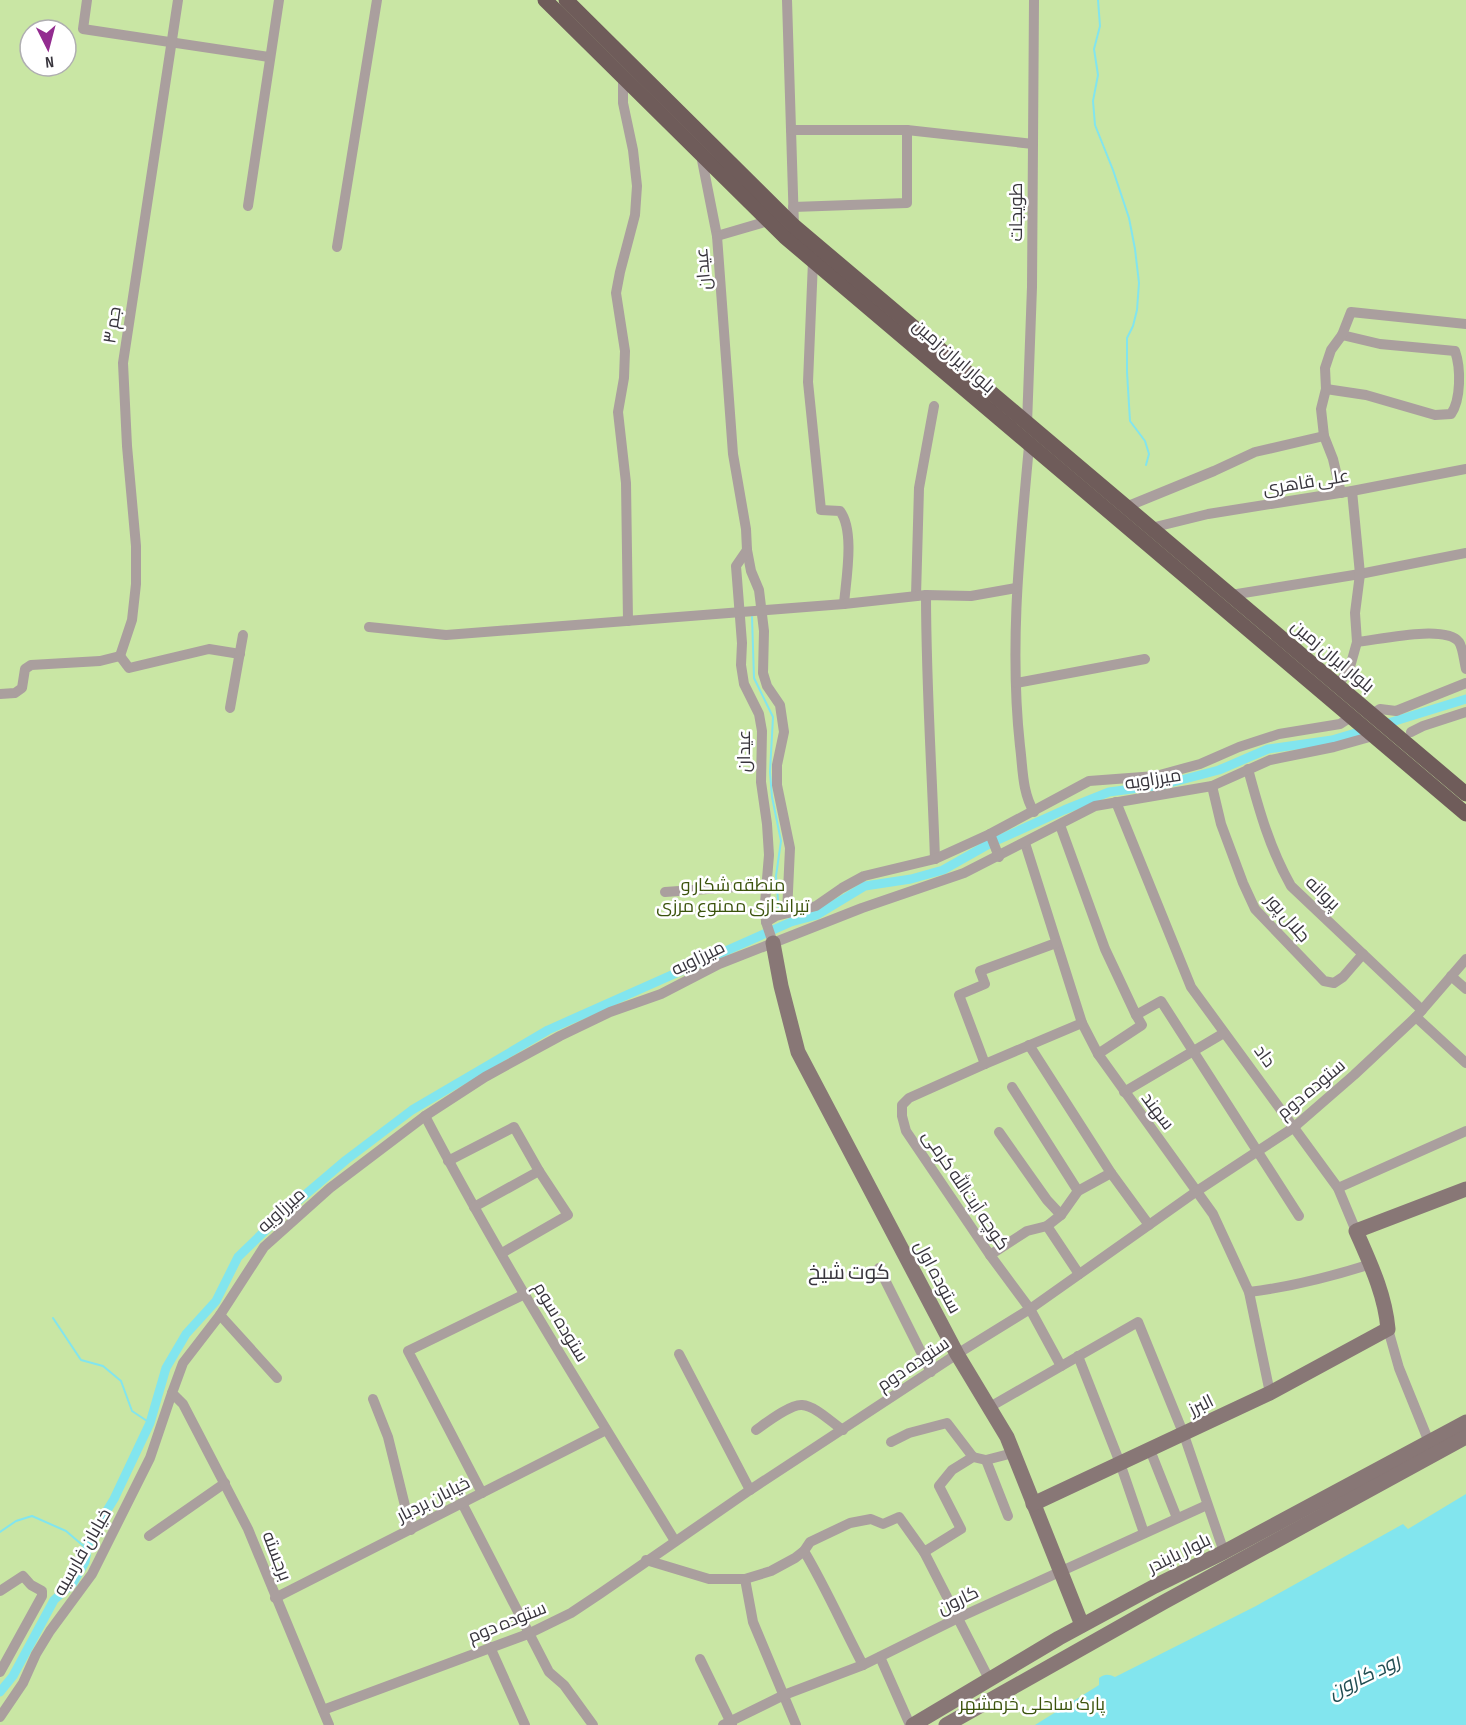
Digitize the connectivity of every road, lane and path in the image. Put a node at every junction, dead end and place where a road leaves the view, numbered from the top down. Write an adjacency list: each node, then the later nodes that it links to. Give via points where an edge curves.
1 (87, 0): 9 (street, via 83,28)
2 (178, 0): 9 (street, جم ۳)
3 (279, 0): 10 (street)
4 (377, 0): 21 (street)
5 (545, 0): 11 (main road, بلوار ایران زمین)
6 (566, 0): 19 (main road, بلوار ایران زمین)
7 (787, 0): 12 (street)
8 (1034, 0): 14 (street, طویجات)
9 (171, 41): 10 (street); 48 (street, جم ۳, via 123,363 136,584 132,620)
10 (269, 57): 16 (street)
11 (623, 78): 15 (main road, بلوار ایران زمین); 43 (street, via 623,104 637,186 635,215 616,293 625,351 618,412 626,483)
12 (791, 130): 13 (street); 17 (street)
13 (907, 130): 14 (street); 17 (street, via 907,203)
14 (1033, 144): 27 (street, طویجات)
15 (701, 155): 18 (main road, بلوار ایران زمین); 20 (street, عیدان)
16 (248, 206)
17 (794, 207): 19 (street)
18 (768, 221): 20 (street, عیدان); 22 (main road, بلوار ایران زمین)
19 (794, 226): 27 (main road, بلوار ایران زمین)
20 (717, 236): 34 (street, عیدان, via 734,453)
21 (337, 247)
22 (813, 261): 29 (main road, بلوار ایران زمین); 40 (street, via 808,382 820,510 840,511 845,518 848,556)
23 (1466, 324): 24 (street, via 1351,312)
24 (1341, 335): 25 (street, via 1325,368); 25 (street, via 1380,344 1455,351 1456,407 1451,414 1435,414 1366,395)
25 (1326, 389): 28 (street, via 1321,409)
26 (934, 406): 38 (street, via 919,488)
27 (1027, 424): 32 (main road, بلوار ایران زمین)
28 (1324, 436): 31 (street); 32 (street, via 1255,452)
29 (1029, 446): 37 (street); 58 (main road, بلوار ایران زمین)
30 (1466, 469): 31 (street, علی قاهری)
31 (1346, 492): 33 (street, علی قاهری, via 1208,514); 36 (street)
32 (1126, 507): 33 (main road, بلوار ایران زمین)
33 (1151, 528): 39 (main road, بلوار ایران زمین)
34 (747, 550): 41 (street, عیدان); 42 (street, عیدان, via 736,566)
35 (1466, 553): 36 (street)
36 (1360, 574): 39 (street); 46 (street, via 1355,613)
37 (1016, 588): 38 (street, via 971,596); 51 (street)
38 (921, 595): 40 (street); 71 (street)
39 (1231, 595): 53 (main road, بلوار ایران زمین)
40 (844, 603): 41 (street)
41 (762, 610): 42 (street); 74 (street, عیدان, via 763,673 780,705 784,732 777,784 790,848)
42 (740, 612): 43 (street); 72 (street, عیدان, via 744,684 759,714 762,731 761,782 769,855)
43 (628, 621): 44 (street, via 446,634)
44 (369, 627)
45 (243, 634): 47 (street)
46 (1357, 642): 50 (street, via 1439,633 1460,643); 53 (street, via 1350,667)
47 (240, 654): 48 (street, via 209,649 129,668); 55 (street)
48 (120, 656): 54 (street, via 31,665 25,669 22,688)
49 (1145, 660): 51 (street)
50 (1466, 669)
51 (1016, 683): 65 (street, via 1026,798)
52 (1466, 683): 57 (street, via 1396,711 1380,710)
53 (1337, 687): 57 (main road, بلوار ایران زمین)
54 (0, 694)
55 (230, 708)
56 (1466, 712): 59 (street)
57 (1374, 716): 63 (main road, بلوار ایران زمین)
58 (1353, 719): 60 (main road, بلوار ایران زمین); 65 (street, via 1279,734 1156,776 1089,781)
59 (1411, 732)
60 (1373, 736): 61 (street, میرزاویه, via 1269,760); 66 (main road)
61 (1248, 769): 62 (street, میرزاویه); 77 (street, پروانه, via 1265,830 1291,886)
62 (1212, 786): 64 (street, میرزاویه); 77 (street, جلال پور, via 1221,824 1255,909 1324,981 1334,983 1343,977)
63 (1466, 794)
64 (1116, 802): 67 (street, میرزاویه, via 1095,806); 84 (street, داد, via 1191,987)
65 (1034, 812): 68 (street)
66 (1466, 814)
67 (1060, 825): 69 (street, میرزاویه); 82 (street, via 1105,949)
68 (990, 836): 70 (street); 71 (street)
69 (1025, 843): 70 (street, میرزاویه); 76 (street, سهند)
70 (997, 853): 75 (street, میرزاویه, via 964,873)
71 (935, 859): 74 (street, via 864,876 816,906)
72 (765, 885): 73 (street); 74 (street, عیدان)
73 (665, 892)
74 (776, 918): 75 (street)
75 (773, 940): 92 (street, میرزاویه, via 661,994 565,1034 485,1077); 121 (street, ستوده اول, via 798,1052)
76 (1056, 943): 83 (street, سهند); 89 (street, via 980,971 985,984 959,995)
77 (1363, 954): 81 (street, پروانه)
78 (1466, 959): 79 (street, ستوده دوم)
79 (1451, 976): 80 (street); 81 (street, ستوده دوم)
80 (1466, 989)
81 (1419, 1013): 88 (street, پروانه); 93 (street, ستوده دوم)
82 (1136, 1015): 86 (street, via 1161,1001); 87 (street, via 1142,1025)
83 (1082, 1023): 85 (street, کوچه آیت‌الله کرمی); 87 (street, سهند)
84 (1224, 1033): 86 (street); 93 (street, داد)
85 (1029, 1046): 89 (street, کوچه آیت‌الله کرمی); 99 (street)
86 (1192, 1052): 91 (street); 96 (street)
87 (1098, 1054): 91 (street, سهند)
88 (1466, 1063)
89 (985, 1064): 111 (street, کوچه آیت‌الله کرمی, via 909,1098 902,1105 902,1116 906,1131)
90 (1012, 1087): 102 (street)
91 (1124, 1092): 103 (street, سهند)
92 (425, 1116): 97 (street, ستوده سوم); 118 (street, میرزاویه, via 330,1188 264,1247)
93 (1293, 1128): 96 (street, ستوده دوم); 100 (street, داد)
94 (1466, 1131): 100 (street)
95 (999, 1132): 105 (street)
96 (1256, 1152): 103 (street, ستوده دوم); 106 (street)
97 (448, 1161): 98 (street, via 514,1127); 104 (street, ستوده سوم)
98 (539, 1171): 104 (street); 110 (street, via 568,1215)
99 (1111, 1173): 102 (street); 107 (street)
100 (1338, 1188): 109 (street, داد)
101 (1466, 1189): 109 (street)
102 (1078, 1191): 105 (street)
103 (1197, 1191): 107 (street, ستوده دوم); 115 (street, سهند, via 1213,1214)
104 (474, 1207): 110 (street, ستوده سوم)
105 (1061, 1215): 108 (street)
106 (1299, 1216)
107 (1149, 1225): 114 (street, ستوده دوم)
108 (1047, 1226): 111 (street, via 1027,1231); 114 (street)
109 (1356, 1232): 112 (street, داد)
110 (502, 1253): 116 (street, ستوده سوم)
111 (990, 1255): 117 (street, کوچه آیت‌الله کرمی)
112 (1371, 1264): 115 (street, via 1326,1278); 119 (street, داد, via 1386,1308)
113 (879, 1268): 124 (street)
114 (1079, 1274): 117 (street, ستوده دوم)
115 (1249, 1292): 127 (street, سهند)
116 (525, 1294): 131 (street, ستوده سوم); 145 (street, via 408,1351)
117 (1030, 1309): 121 (street, ستوده دوم); 123 (street, کوچه آیت‌الله کرمی)
118 (220, 1315): 125 (street); 126 (street, میرزاویه, via 183,1363)
119 (1385, 1330): 127 (street, البرز); 137 (street, داد)
120 (678, 1354): 144 (street)
121 (957, 1354): 124 (street, ستوده دوم); 129 (street, ستوده اول)
122 (1078, 1356): 123 (street); 134 (street, via 1138,1322); 142 (street)
123 (1061, 1366): 129 (street)
124 (931, 1372): 133 (street, ستوده دوم)
125 (277, 1378)
126 (171, 1393): 143 (street, برجسته, via 183,1404); 177 (street, خیابان فارسیه, via 150,1458 97,1565 50,1631)
127 (1270, 1393): 134 (street, البرز)
128 (373, 1399): 151 (street, via 388,1437)
129 (988, 1408): 139 (street, ستوده اول)
130 (1466, 1422): 137 (street, بلوار بایندر)
131 (606, 1430): 145 (street, خیابان بردبار); 154 (street, ستوده سوم)
132 (756, 1430): 133 (street, via 793,1406 802,1405)
133 (843, 1430): 144 (street, ستوده دوم)
134 (1184, 1435): 138 (street, البرز); 148 (street)
135 (1466, 1437): 155 (street, بلوار بایندر)
136 (891, 1442): 140 (street, via 947,1423)
137 (1429, 1442): 155 (street, بلوار بایندر)
138 (1150, 1450): 142 (street, البرز); 150 (street)
139 (1013, 1453): 141 (street); 147 (street, ستوده اول)
140 (973, 1456): 141 (street); 157 (street, via 952,1470 939,1486 961,1529)
141 (986, 1460): 149 (street)
142 (1120, 1463): 147 (street, البرز); 152 (street)
143 (225, 1483): 153 (street); 163 (street, برجسته)
144 (750, 1490): 154 (street, ستوده دوم)
145 (482, 1493): 146 (street, خیابان بردبار)
146 (462, 1503): 151 (street, خیابان بردبار); 166 (street)
147 (1033, 1504): 160 (street, ستوده اول)
148 (1207, 1505): 150 (street, کارون); 158 (street)
149 (1008, 1516)
150 (1176, 1518): 152 (street, کارون)
151 (411, 1530): 163 (street, خیابان بردبار)
152 (1144, 1533): 160 (street, کارون)
153 (149, 1536)
154 (675, 1541): 159 (street, ستوده دوم)
155 (1253, 1545): 158 (street, بلوار بایندر); 175 (street, بلوار بایندر, via 1164,1602)
156 (804, 1551): 157 (street, via 810,1542 850,1523 871,1519 883,1524 900,1517); 161 (street, via 771,1571); 170 (street)
157 (924, 1552): 164 (street)
158 (1224, 1552): 165 (street, بلوار بایندر)
159 (646, 1560): 161 (street, via 709,1579); 166 (street, ستوده دوم, via 571,1613)
160 (1061, 1571): 164 (street, کارون); 165 (street, ستوده اول)
161 (745, 1579): 174 (street, via 753,1622)
162 (0, 1590): 171 (street, خیابان فارسیه, via 24,1576 42,1591 42,1596)
163 (275, 1598): 176 (street, برجسته)
164 (958, 1618): 168 (street, کارون); 172 (street)
165 (1082, 1625): 172 (street, بلوار بایندر)
166 (528, 1634): 167 (street, ستوده دوم); 181 (street, via 549,1672 564,1685)
167 (490, 1647): 176 (street, ستوده دوم); 180 (street)
168 (880, 1657): 170 (street, کارون); 183 (street)
169 (700, 1659): 178 (street)
170 (863, 1665): 174 (street, کارون)
171 (0, 1672)
172 (988, 1679): 173 (street, بلوار بایندر)
173 (964, 1693): 175 (street); 183 (street, بلوار بایندر)
174 (784, 1695): 178 (street, کارون); 182 (street)
175 (973, 1708): 184 (street, بلوار بایندر)
176 (323, 1710): 179 (street, برجسته)
177 (0, 1717)
178 (728, 1724)
179 (329, 1725)
180 (525, 1725)
181 (593, 1725)
182 (796, 1725)
183 (912, 1725)
184 (946, 1725)

